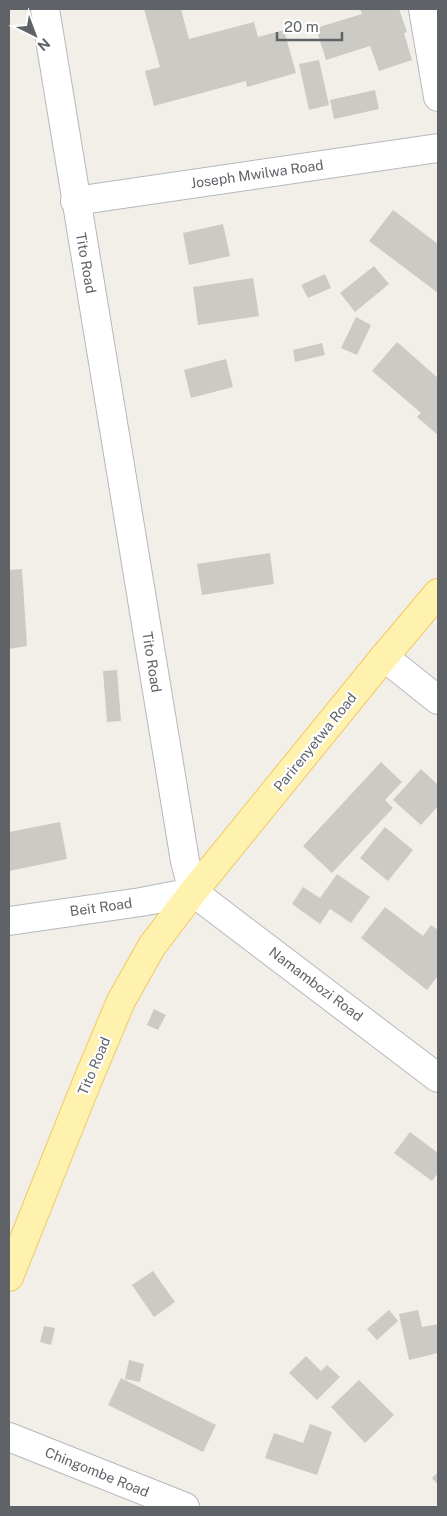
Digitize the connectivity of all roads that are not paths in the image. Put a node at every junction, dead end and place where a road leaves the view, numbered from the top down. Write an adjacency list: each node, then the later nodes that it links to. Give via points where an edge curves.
1 (45, 9): 5 (street, Tito Road)
2 (423, 9): 3 (street)
3 (438, 97)
4 (438, 148): 5 (street, Joseph Mwilwa Road)
5 (75, 201): 9 (street, Tito Road)
6 (438, 593): 7 (main road, Parirenyetwa Road)
7 (384, 657): 8 (street); 9 (main road, Parirenyetwa Road)
8 (438, 700)
9 (193, 892): 10 (street, Beit Road); 11 (street, Namambozi Road); 12 (main road, Tito Road, via 152,946 121,1001)
10 (9, 921)
11 (438, 1078)
12 (9, 1277)
13 (9, 1438): 14 (street, Chingombe Road)
14 (185, 1507)

